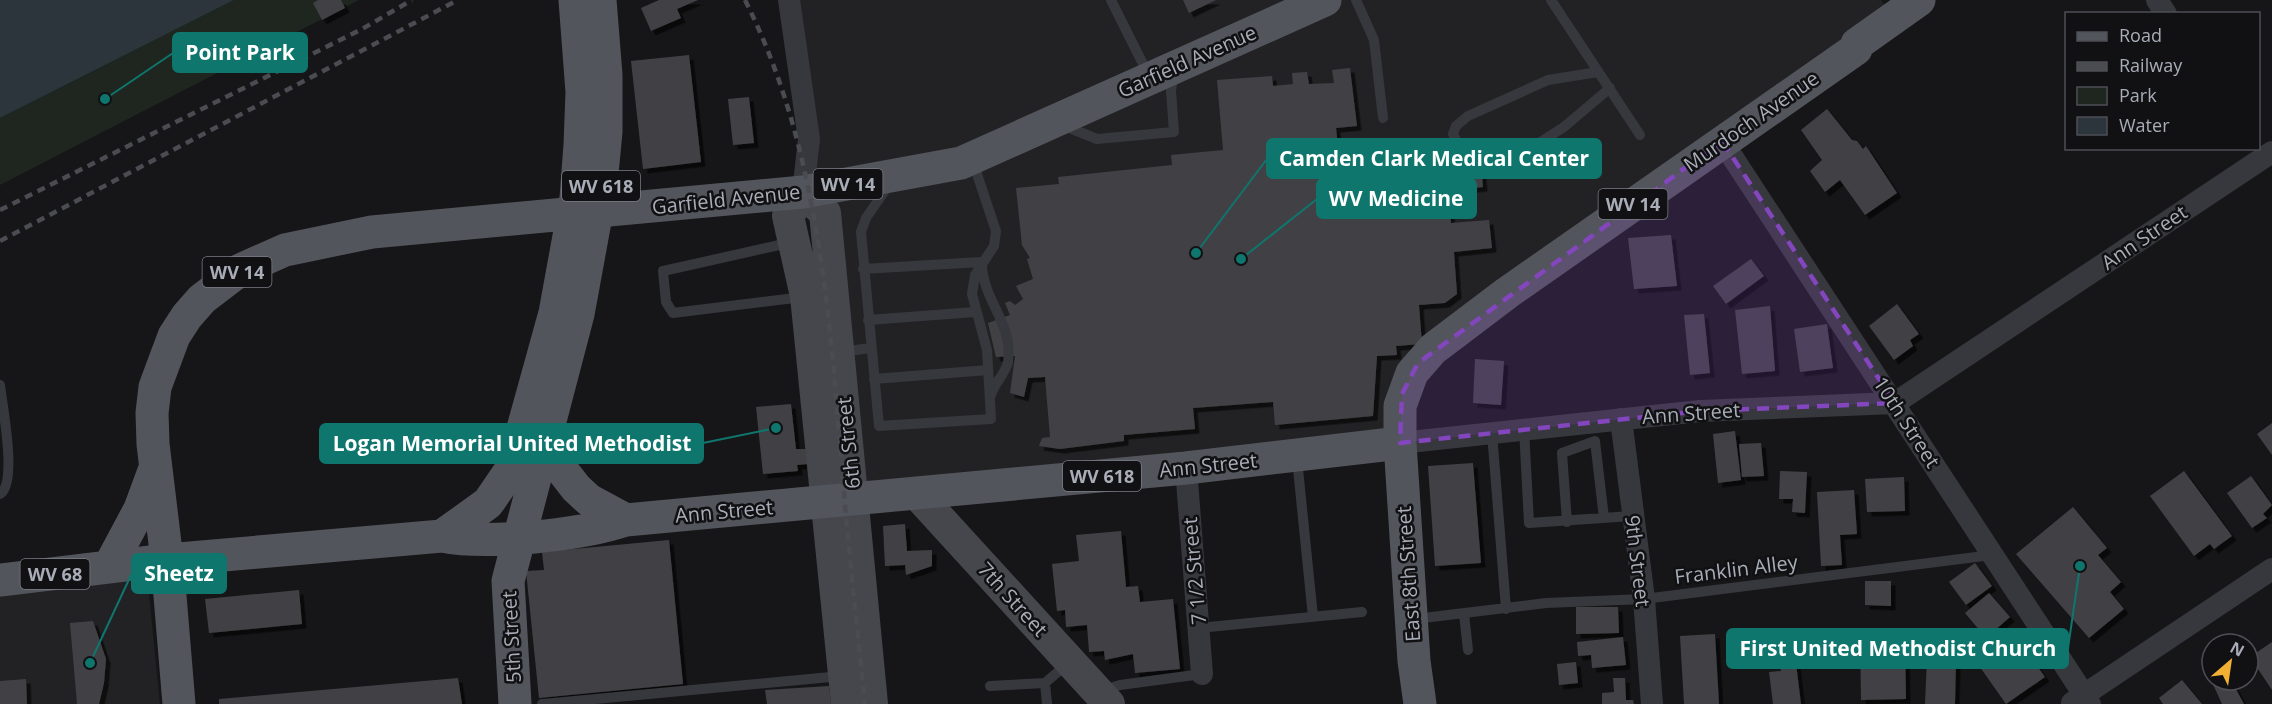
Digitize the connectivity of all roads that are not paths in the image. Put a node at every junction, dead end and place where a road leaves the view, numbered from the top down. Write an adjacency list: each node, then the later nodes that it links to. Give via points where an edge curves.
1 (575, 0): 29 (main road, WV 618, via 582,92 576,198 555,313)
2 (600, 0): 29 (main road, WV 618, via 606,132 590,255)
3 (789, 0): 20 (street, 6th Street, via 809,139)
4 (1111, 0): 11 (lane)
5 (1325, 0): 9 (main road, Garfield Avenue / WV 14)
6 (1356, 0): 13 (lane, via 1374,40)
7 (1551, 0): 10 (lane)
8 (1919, 0): 16 (main road, Murdoch Avenue / WV 14, via 1857,44 1856,49)
9 (1179, 64): 11 (main road, Garfield Avenue / WV 14); 14 (lane, via 1171,81 1174,132 1097,139 1062,125)
10 (1598, 72): 12 (lane); 12 (lane, via 1548,80 1468,116 1456,126 1455,140 1470,150 1536,145)
11 (1149, 77): 14 (main road, Garfield Avenue / WV 14)
12 (1610, 88): 15 (lane)
13 (1383, 118)
14 (1048, 124): 18 (main road, Garfield Avenue / WV 14)
15 (1640, 135)
16 (1722, 141): 34 (street, 10th Street); 38 (main road, Murdoch Avenue / WV 14, via 1507,293 1418,363 1402,394)
17 (2267, 157): 34 (street, Ann Street)
18 (972, 159): 19 (main road, Garfield Avenue / WV 14); 22 (lane, via 996,231 994,246)
19 (897, 175): 20 (main road, Garfield Avenue / WV 14); 23 (lane, via 866,218 861,232)
20 (803, 192): 21 (street, 6th Street, via 788,216); 28 (street, 6th Street, via 825,213); 42 (main road, Garfield Avenue / WV 14, via 372,232 317,242 259,259 202,299 174,336 155,387 152,413)
21 (794, 242): 24 (street, 6th Street); 24 (lane, via 663,271 666,302 673,312)
22 (981, 262): 23 (lane); 25 (lane, via 972,294); 33 (lane, via 982,282 1003,320 1008,349 1004,373)
23 (863, 268): 26 (lane)
24 (806, 296): 47 (street, 6th Street)
25 (975, 312): 26 (lane); 30 (lane, via 987,350)
26 (868, 320): 27 (lane)
27 (871, 348): 28 (lane); 31 (lane)
28 (839, 352): 47 (street, 6th Street)
29 (552, 365): 39 (main road, WV 618); 52 (main road, WV 618, via 512,468 488,503)
30 (988, 370): 31 (lane); 33 (lane)
31 (874, 379): 33 (lane, via 879,426 990,419)
32 (0, 384): 45 (lane, via 10,476)
33 (990, 402)
34 (1896, 403): 35 (street, Ann Street, via 1700,411); 55 (street, 10th Street)
35 (1621, 419): 36 (street, Ann Street); 48 (street, 9th Street)
36 (1524, 429): 37 (street, Ann Street); 51 (lane, via 1529,523)
37 (1492, 433): 38 (street, Ann Street); 62 (lane)
38 (1400, 443): 40 (main road, Ann Street / WV 618); 44 (main road, East 8th Street / WV 14)
39 (544, 448): 50 (main road, via 589,500); 53 (main road, 5th Street)
40 (1351, 449): 41 (main road, Ann Street / WV 618); 44 (main road, via 1380,464)
41 (1297, 455): 43 (main road, Ann Street / WV 618); 65 (lane)
42 (156, 467): 56 (main road, Garfield Avenue / WV 14); 57 (main road, via 140,509)
43 (1186, 468): 46 (main road, Ann Street / WV 618); 67 (street, 7 1/2 Street)
44 (1402, 483): 66 (main road, East 8th Street / WV 14)
45 (0, 494)
46 (917, 494): 47 (main road, Ann Street / WV 618); 69 (street, 7th Street)
47 (841, 500): 50 (main road, Ann Street / WV 618); 71 (street, 6th Street)
48 (1632, 516): 49 (lane); 61 (street, 9th Street)
49 (1604, 518): 51 (lane); 51 (lane, via 1595,441 1562,453)
50 (626, 520): 53 (main road, Ann Street, via 607,526)
51 (1567, 522)
52 (442, 536): 54 (main road, Ann Street); 56 (main road, Ann Street)
53 (522, 536): 54 (main road, Ann Street); 60 (main road, 5th Street)
54 (482, 540): 60 (main road, via 491,566)
55 (1993, 555): 61 (lane, Franklin Alley); 75 (street, 10th Street)
56 (167, 560): 57 (main road, Ann Street); 76 (main road, WV 14)
57 (110, 567): 59 (main road, Ann Street / WV 68)
58 (2272, 569): 75 (street)
59 (0, 580)
60 (508, 581): 77 (main road, 5th Street)
61 (1644, 599): 62 (lane, Franklin Alley, via 1546,603); 82 (street, 9th Street)
62 (1506, 609): 64 (lane, Franklin Alley)
63 (1362, 612): 65 (lane)
64 (1464, 614): 66 (lane, Franklin Alley); 68 (lane)
65 (1313, 617): 67 (lane)
66 (1412, 620): 81 (main road, East 8th Street / WV 14)
67 (1199, 628): 70 (street, 7 1/2 Street)
68 (1468, 650)
69 (1070, 662): 72 (lane); 74 (street, 7th Street)
70 (1202, 674): 74 (lane, via 1120,685)
71 (855, 680): 78 (lane); 79 (street, 6th Street)
72 (1045, 683): 73 (lane); 80 (lane)
73 (990, 686)
74 (1103, 698)
75 (2081, 701)
76 (179, 704)
77 (515, 704)
78 (542, 704)
79 (872, 704)
80 (1047, 704)
81 (1420, 704)
82 (1652, 704)

